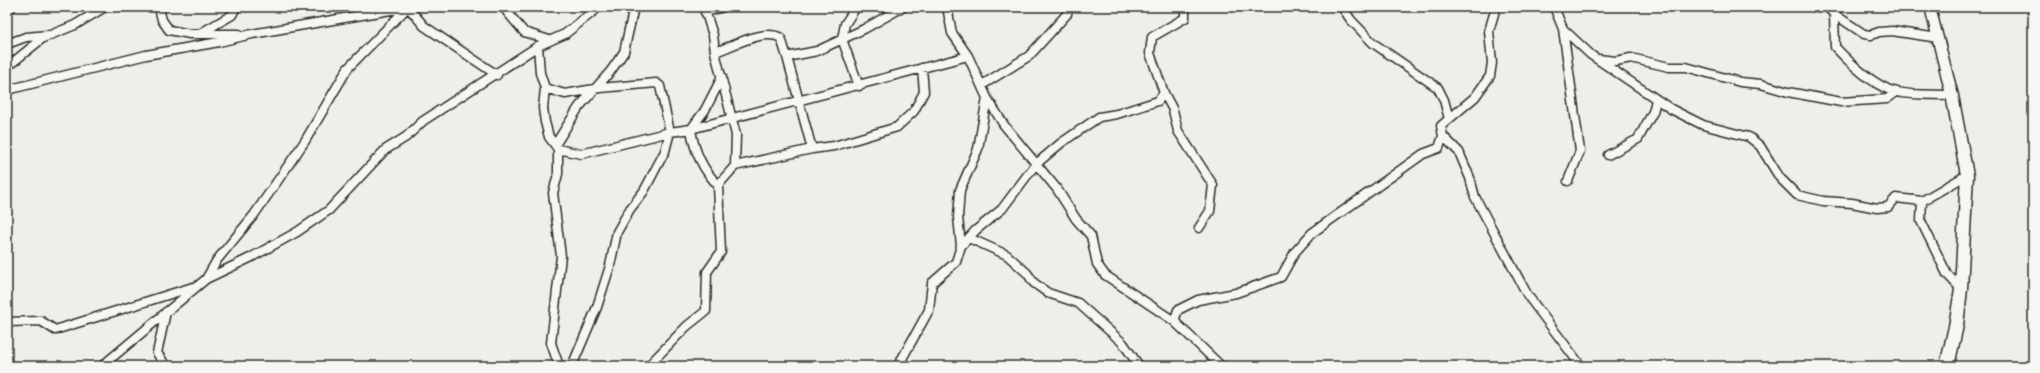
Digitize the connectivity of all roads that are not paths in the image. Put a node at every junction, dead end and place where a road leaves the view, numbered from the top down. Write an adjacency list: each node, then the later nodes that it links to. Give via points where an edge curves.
1 (12, 7): 20 (street)
2 (105, 7): 24 (street, via 75,25)
3 (156, 7): 25 (street, via 159,8 162,20 169,30)
4 (236, 7): 25 (street, via 232,15)
5 (408, 7): 26 (street); 38 (street, via 424,26); 68 (street, via 348,68 305,141 254,215 217,260)
6 (503, 7): 29 (street, via 524,32)
7 (599, 7): 29 (street, via 565,34)
8 (634, 7): 43 (street, via 624,52)
9 (724, 7): 21 (street)
10 (856, 7): 28 (street, via 845,24)
11 (903, 7): 28 (street)
12 (947, 7): 33 (street, via 952,33)
13 (1069, 7): 40 (street, via 1067,14 1029,56)
14 (1185, 7): 46 (street, via 1185,18 1152,37 1150,53)
15 (1342, 7): 52 (street, via 1354,26 1371,41 1438,88)
16 (1496, 7): 52 (street, via 1488,32 1492,45 1492,68 1483,87 1465,107)
17 (1554, 7): 23 (street)
18 (1827, 7): 22 (street)
19 (1930, 7): 27 (main road)
20 (7, 10)
21 (704, 10): 32 (street, via 713,35)
22 (1834, 14): 27 (street, via 1864,34 1892,31); 45 (street, via 1835,47 1848,61 1878,83)
23 (1563, 29): 35 (street); 62 (street, via 1580,151)
24 (53, 34): 30 (street); 36 (street)
25 (199, 34): 26 (street)
26 (252, 34): 44 (street, via 146,55)
27 (1938, 38): 47 (main road)
28 (842, 39): 34 (street, via 817,51); 41 (street)
29 (549, 40): 31 (street)
30 (7, 44)
31 (538, 46): 38 (street); 42 (street, via 540,73)
32 (715, 52): 34 (street, via 764,34 774,34 781,38); 39 (street)
33 (968, 56): 37 (street); 40 (street)
34 (787, 57): 50 (street)
35 (1598, 60): 45 (street, via 1616,61 1631,58 1669,67 1686,67 1740,82 1761,84 1841,102 1887,99); 49 (street)
36 (7, 67)
37 (922, 68): 41 (street); 57 (street, via 924,92 914,111 897,127 834,146)
38 (497, 75): 68 (street, via 423,121 406,137 385,150 330,210 297,232)
39 (722, 77): 51 (street); 53 (street, via 705,110)
40 (982, 85): 48 (street)
41 (859, 86): 50 (street)
42 (545, 88): 43 (street, via 565,94); 56 (street, via 545,122 549,137)
43 (596, 89): 54 (street, via 656,83 660,86); 56 (street, via 580,107)
44 (7, 90)
45 (1896, 92): 47 (street)
46 (1164, 93): 59 (street, via 1158,101 1100,117 1060,143); 65 (street, via 1173,110 1178,131 1212,185 1210,210)
47 (1952, 95): 61 (main road)
48 (987, 98): 59 (street); 67 (street, via 978,149 960,190 958,217)
49 (1656, 100): 58 (street, via 1653,112 1638,139); 64 (street, via 1703,125 1749,137 1760,146 1780,178 1797,195 1877,208 1888,207 1896,198)
50 (800, 101): 51 (street); 57 (street)
51 (731, 116): 53 (street); 60 (street, via 736,135)
52 (1449, 119): 55 (street, via 1441,126)
53 (691, 129): 54 (street); 63 (street, via 693,146 706,173)
54 (670, 132): 56 (street, via 581,154); 77 (street, via 665,151 644,191 617,232 597,307)
55 (1443, 136): 72 (street, via 1438,148 1422,154 1312,233 1295,252 1281,277 1236,293 1198,300 1178,310); 82 (street, via 1459,152 1475,197 1528,296)
56 (556, 147): 76 (street, via 558,174 553,193 561,256 551,343)
57 (812, 148): 60 (street)
58 (1608, 155)
59 (1036, 165): 66 (street, via 1002,209); 72 (street, via 1091,236 1097,264 1105,275)
60 (736, 166): 63 (street)
61 (1967, 175): 64 (street); 70 (main road)
62 (1568, 181)
63 (718, 185): 78 (street, via 721,252 707,272 706,311 687,326)
64 (1922, 201): 70 (street, via 1922,221 1947,274)
65 (1199, 228)
66 (969, 238): 67 (street); 80 (street, via 1007,255 1034,283 1048,293 1078,303 1123,343)
67 (961, 246): 79 (street, via 956,262 932,283 929,310)
68 (206, 279): 69 (street)
69 (196, 287): 71 (street); 73 (street, via 55,330 41,321)
70 (1961, 289): 83 (main road)
71 (166, 312): 74 (street); 75 (street, via 157,353)
72 (1174, 321): 81 (street)
73 (7, 322)
74 (102, 366)
75 (166, 366)
76 (559, 366)
77 (572, 366)
78 (648, 366)
79 (898, 366)
80 (1139, 366)
81 (1221, 366)
82 (1581, 366)
83 (1947, 366)

